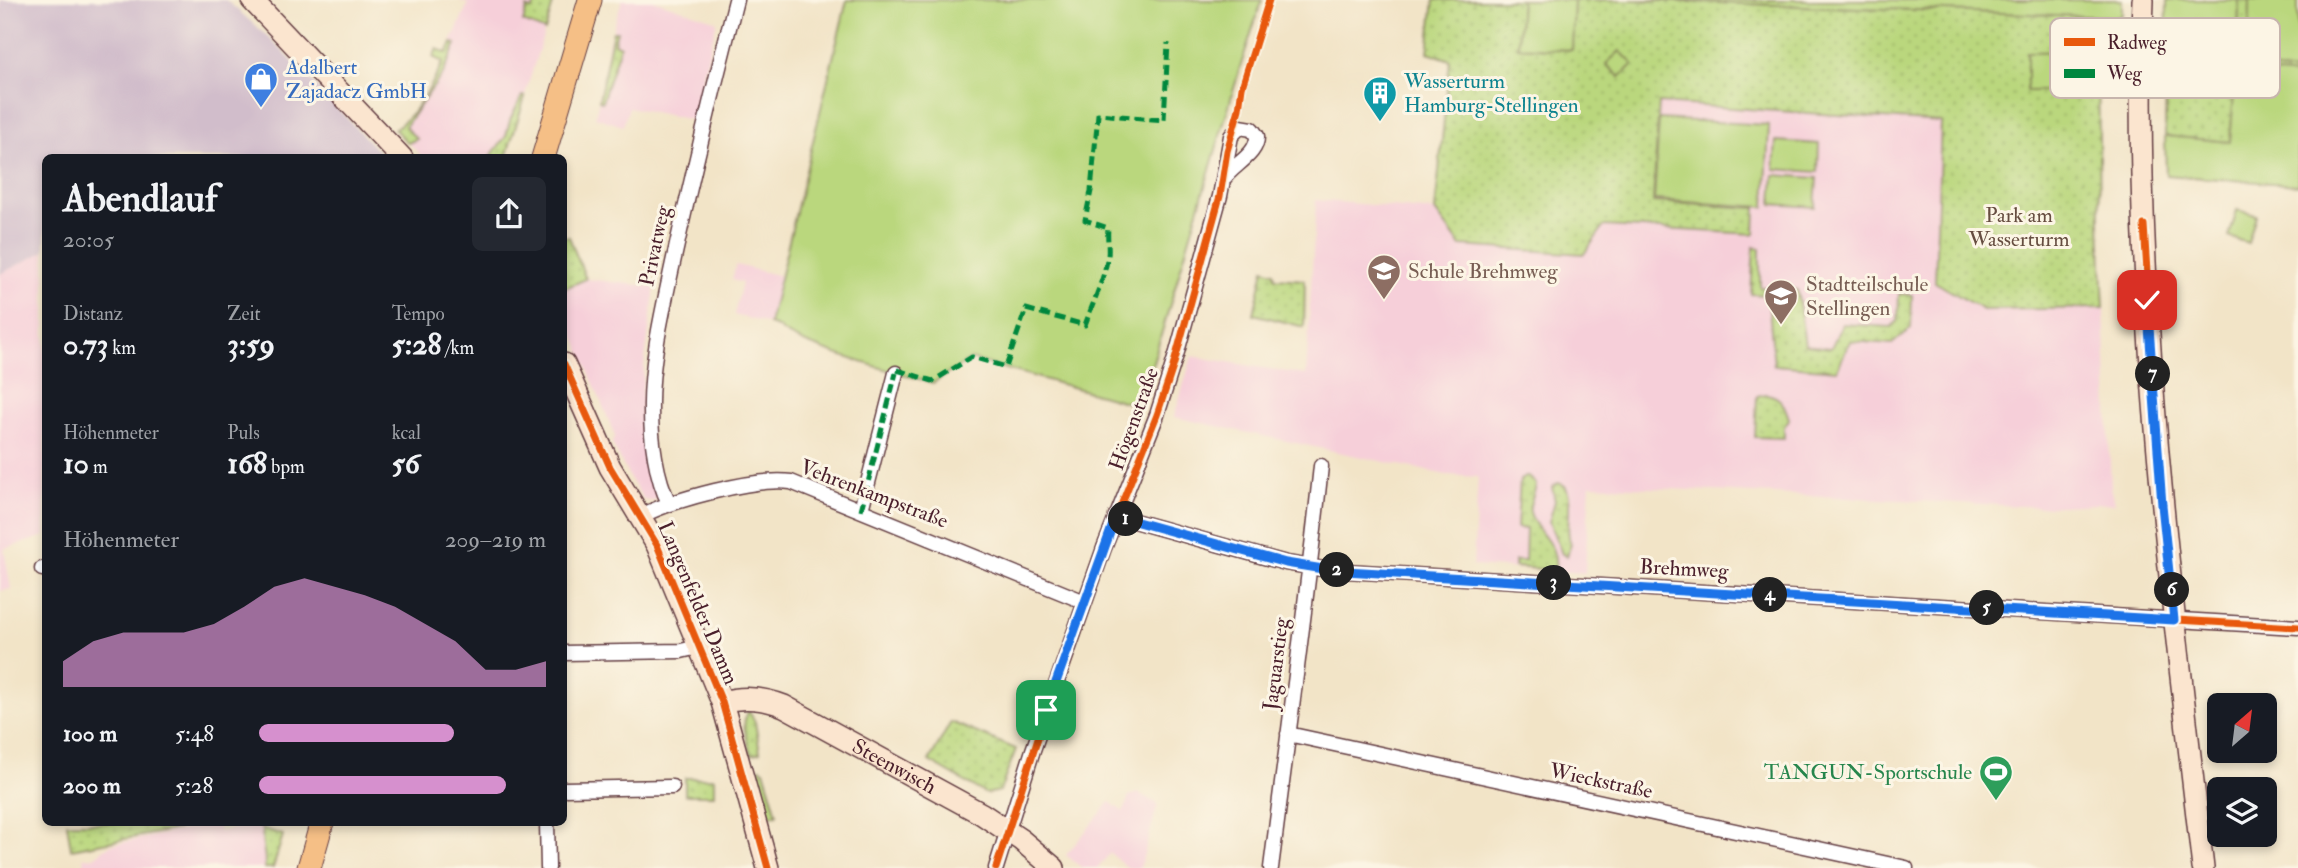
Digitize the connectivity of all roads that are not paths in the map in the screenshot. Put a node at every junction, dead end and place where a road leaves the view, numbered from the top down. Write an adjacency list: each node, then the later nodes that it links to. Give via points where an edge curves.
1 (252, 0): 7 (street)
2 (590, 0): 8 (main road)
3 (736, 0): 13 (street, Privatweg, via 663,310 652,384 660,484)
4 (2143, 0): 5 (street)
5 (2143, 18)
6 (2142, 98): 19 (street, via 2147,290)
7 (398, 154)
8 (543, 154)
9 (1223, 180): 16 (street, Högenstraße, via 1169,378)
10 (567, 371): 15 (street, Langenfelder Damm, via 611,467)
11 (896, 373): 14 (street)
12 (1321, 466): 17 (street, Jaguarstieg)
13 (669, 503): 14 (street, Vehrenkampstraße, via 785,481); 15 (street, Vehrenkampstraße)
14 (861, 510): 18 (street, Vehrenkampstraße)
15 (641, 516): 21 (street, Langenfelder Damm)
16 (1116, 516): 17 (street, Brehmweg); 18 (street, Högenstraße)
17 (1311, 568): 19 (street, Brehmweg); 24 (street, Jaguarstieg)
18 (1085, 602): 29 (street, Högenstraße)
19 (2174, 620): 20 (street, Brehmweg); 38 (street)
20 (2298, 627)
21 (698, 647): 22 (street); 23 (street, Langenfelder Damm)
22 (567, 653)
23 (722, 702): 29 (street, Steenwisch, via 757,699 784,706); 33 (street, Langenfelder Damm)
24 (1288, 734): 30 (street, Wieckstraße); 36 (street, Jaguarstieg)
25 (671, 787): 26 (street)
26 (567, 789)
27 (321, 826): 31 (main road)
28 (547, 826): 32 (street)
29 (1009, 832): 34 (street, Högenstraße); 35 (street, Steenwisch)
30 (1837, 861): 37 (street, Wieckstraße)
31 (309, 868)
32 (548, 868)
33 (768, 868)
34 (996, 868)
35 (1054, 868)
36 (1271, 868)
37 (1906, 868)
38 (2203, 868)

